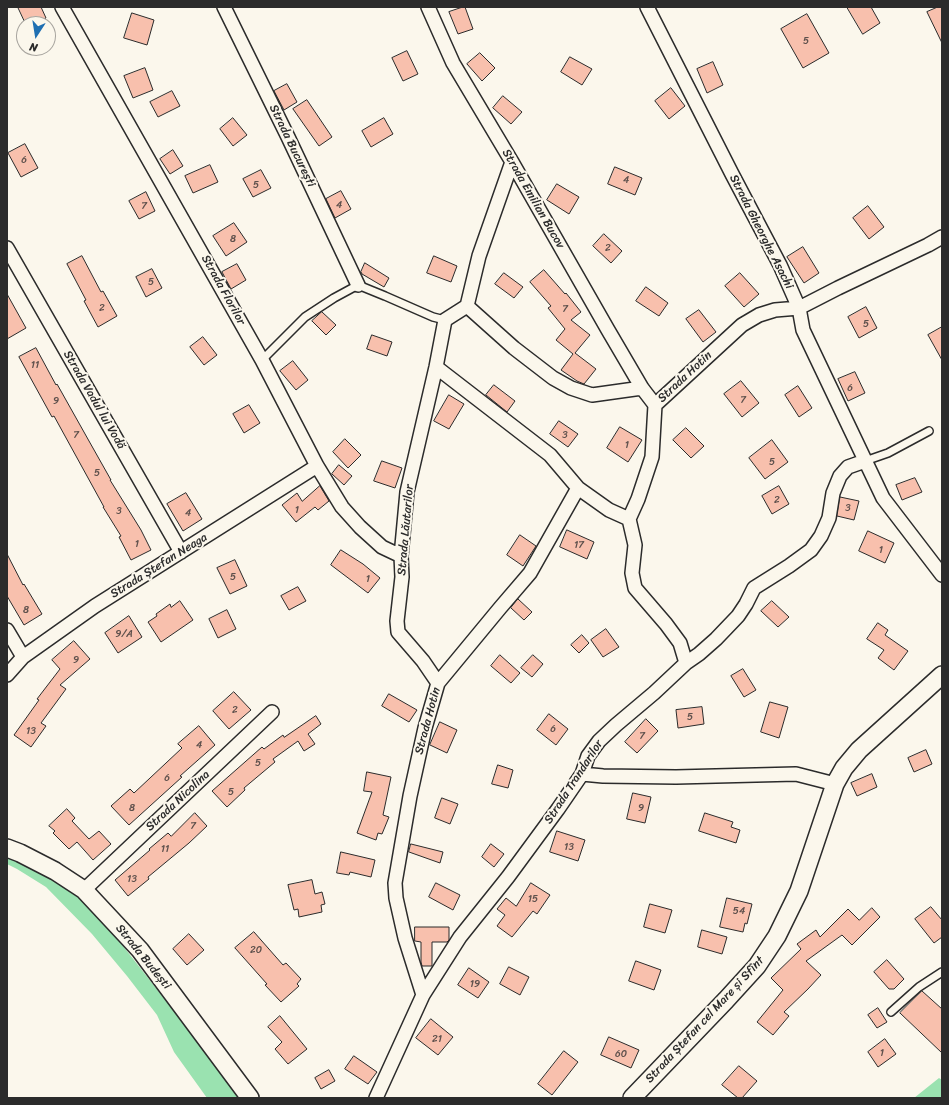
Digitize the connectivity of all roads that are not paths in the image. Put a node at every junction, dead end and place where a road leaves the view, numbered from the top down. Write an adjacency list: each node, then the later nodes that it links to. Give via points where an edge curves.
1 (62, 7): 12 (street, Strada Florilor)
2 (224, 7): 8 (street, Strada București)
3 (428, 7): 5 (street, Strada Emilian Bucov, via 453,63)
4 (647, 7): 10 (street, Strada Gheorghe Asachi, via 780,265)
5 (512, 162): 9 (street, via 480,256); 14 (street, Strada Emilian Bucov)
6 (942, 237): 10 (street, Strada Hotin)
7 (7, 248): 21 (street, Strada Vadul lui Vodă)
8 (358, 285): 11 (lane, via 433,317); 12 (lane, via 305,317)
9 (467, 306): 11 (street); 14 (street, via 514,348 553,378 571,388 592,395)
10 (798, 308): 15 (street, Strada Hotin, via 775,310 759,315 742,325); 17 (street, Strada Gheorghe Asachi, via 803,330)
11 (446, 320): 13 (street, Strada Lăutarilor)
12 (262, 360): 18 (street, Strada Florilor)
13 (436, 367): 19 (street, via 550,455); 22 (street, Strada Lăutarilor, via 407,492)
14 (642, 388): 15 (street, Strada Emilian Bucov)
15 (655, 404): 20 (street, Strada Hotin, via 652,457)
16 (929, 431): 17 (lane, via 888,453)
17 (865, 461): 23 (street, Strada Gheorghe Asachi, via 883,498); 26 (street, Strada Trandarilor, via 848,467 840,476 833,493 829,518 811,550 754,588 738,616 716,639)
18 (317, 466): 21 (street, Strada Ștefan Neaga); 22 (street, Strada Florilor, via 342,507 360,527 382,547)
19 (578, 488): 20 (street, via 608,510); 29 (street, Strada Hotin, via 530,573)
20 (629, 519): 26 (street, via 635,545 632,573 635,588 680,644)
21 (181, 552): 25 (street, Strada Ștefan Neaga, via 96,606)
22 (402, 556): 29 (street, Strada Lăutarilor, via 398,632)
23 (942, 575)
24 (7, 630): 25 (street)
25 (23, 657): 27 (street, Strada Ștefan Neaga)
26 (686, 663): 31 (street, Strada Trandarilor, via 598,741 588,756)
27 (7, 675)
28 (942, 675): 32 (street, Strada Ștefan cel Mare și Sfînt, via 859,750)
29 (438, 683): 36 (street, Strada Hotin, via 410,796 395,883 405,938)
30 (272, 712): 34 (street, Strada Nicolina)
31 (582, 774): 32 (street, via 676,777 796,774); 36 (street, Strada Trandarilor, via 508,877 460,937)
32 (835, 784): 40 (street, Strada Ștefan cel Mare și Sfînt, via 799,891 777,936 757,966)
33 (7, 848): 34 (street, Strada Budești, via 55,871)
34 (84, 890): 38 (street, Strada Budești, via 140,950)
35 (942, 972): 37 (lane, via 919,987)
36 (423, 994): 39 (street, Strada Trandarilor)
37 (891, 1012)
38 (250, 1098)
39 (376, 1098)
40 (632, 1098)

